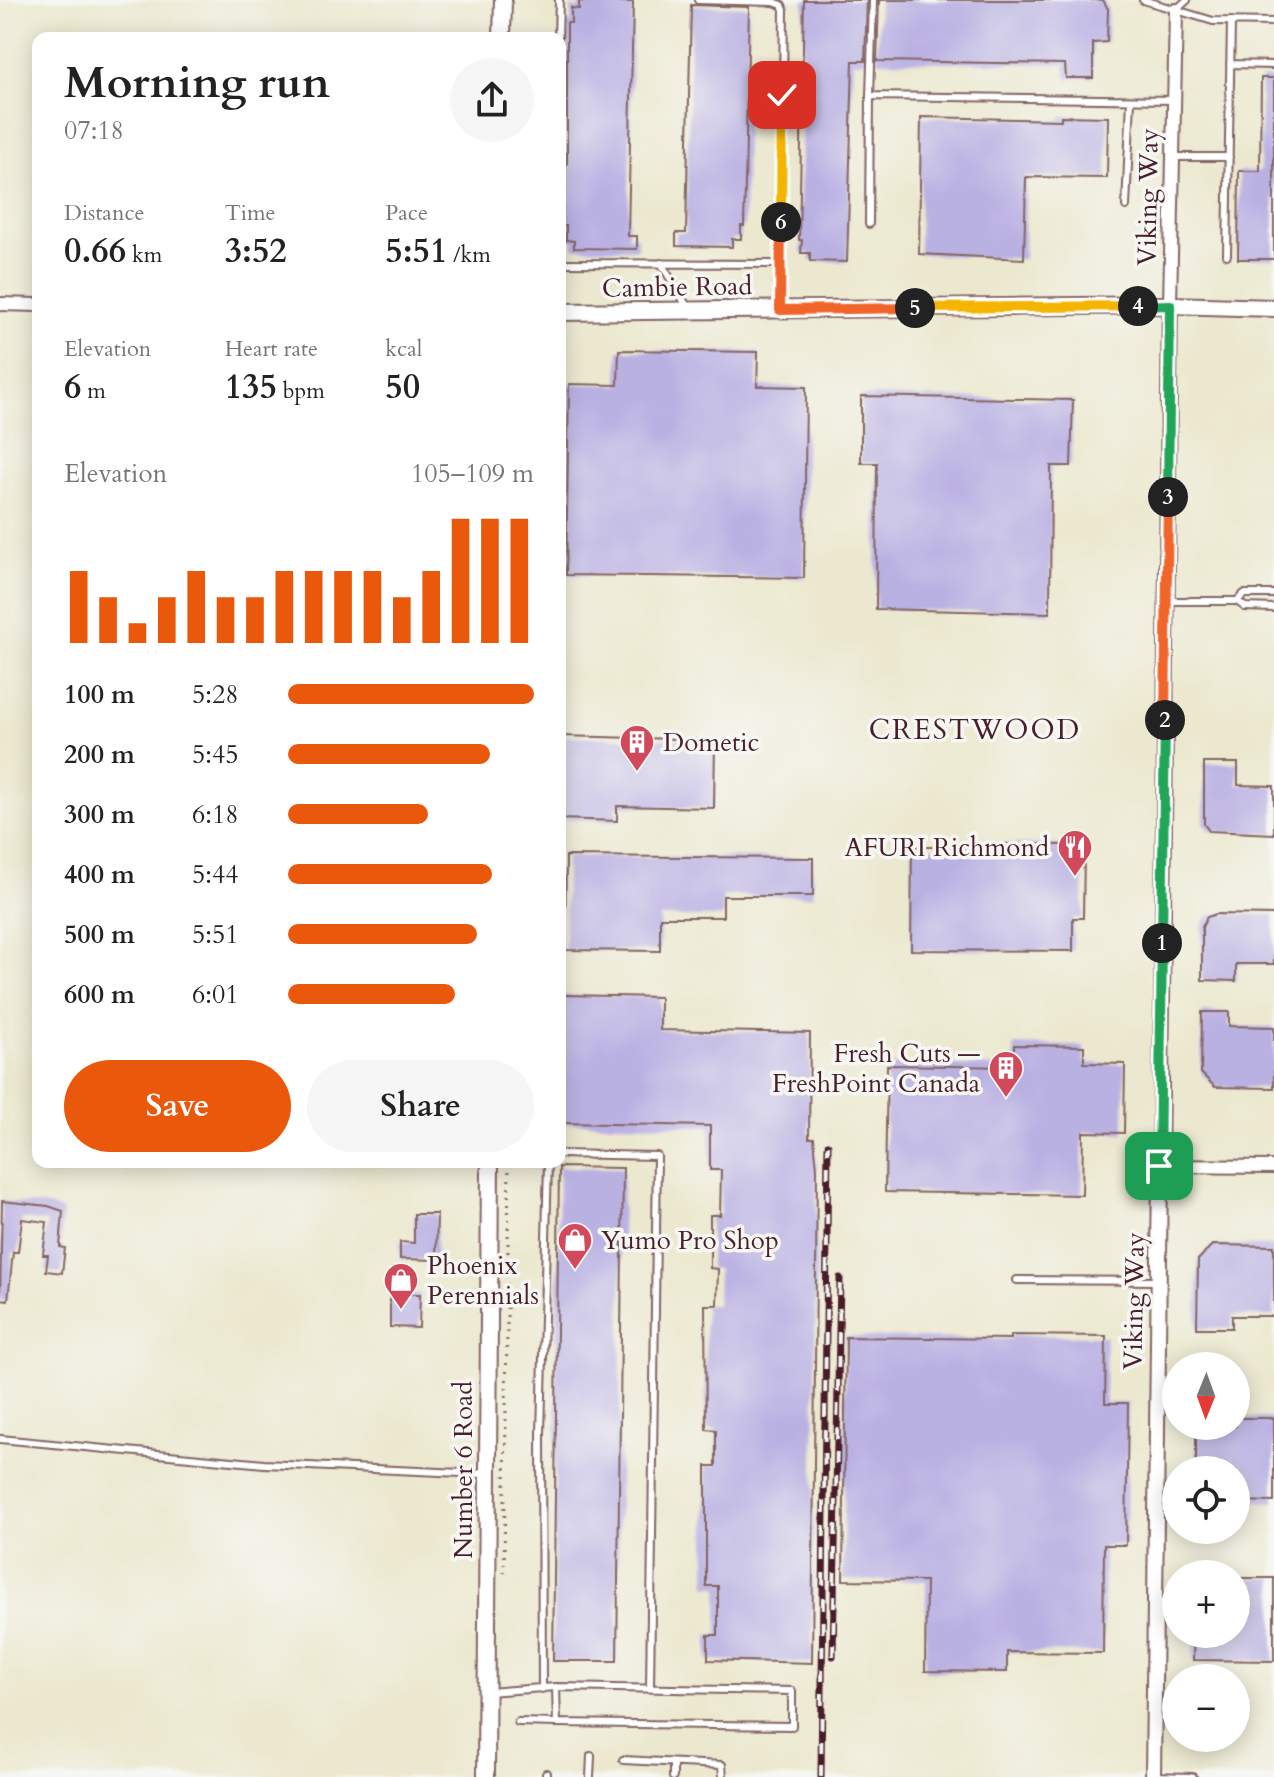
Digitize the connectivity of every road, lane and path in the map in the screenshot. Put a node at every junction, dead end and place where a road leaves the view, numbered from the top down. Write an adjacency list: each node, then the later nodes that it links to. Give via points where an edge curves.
1 (503, 0): 10 (main road)
2 (559, 0): 11 (lane)
3 (698, 0): 24 (lane, via 774,2 784,10)
4 (873, 0): 14 (lane)
5 (1143, 0): 7 (lane)
6 (1187, 0): 7 (lane)
7 (1176, 5): 8 (lane, via 1213,21); 16 (street, Viking Way)
8 (1231, 21): 9 (lane); 12 (lane)
9 (1274, 22)
10 (502, 32)
11 (558, 32)
12 (1230, 64): 13 (lane); 18 (lane)
13 (1274, 65)
14 (870, 96): 15 (lane); 20 (lane)
15 (1131, 100): 16 (lane); 19 (lane)
16 (1174, 100): 17 (street, Viking Way)
17 (1173, 157): 18 (lane); 27 (street, Viking Way)
18 (1229, 157): 21 (lane)
19 (1126, 206)
20 (869, 224)
21 (1227, 255)
22 (566, 263): 23 (lane)
23 (661, 263): 24 (lane); 30 (lane)
24 (780, 264): 29 (lane)
25 (0, 304): 26 (street)
26 (32, 305)
27 (1170, 305): 28 (main road, Cambie Road); 29 (main road, Cambie Road); 33 (street, Viking Way)
28 (1274, 308)
29 (780, 310): 30 (main road, Cambie Road)
30 (690, 311): 31 (main road, Cambie Road)
31 (566, 312)
32 (1274, 594): 34 (lane, via 1244,594)
33 (1167, 601): 34 (lane); 37 (street, Viking Way)
34 (1237, 601): 35 (lane, via 1245,607)
35 (1274, 608)
36 (566, 1154): 48 (lane, via 657,1156)
37 (1159, 1166): 38 (street); 43 (street, Viking Way)
38 (1274, 1167)
39 (490, 1168): 45 (main road, Number 6 Road)
40 (509, 1168): 46 (path)
41 (548, 1168): 49 (lane)
42 (1017, 1280): 43 (lane)
43 (1158, 1281): 60 (street, Viking Way)
44 (0, 1439): 45 (lane, via 264,1464)
45 (488, 1474): 50 (main road, Number 6 Road)
46 (504, 1584)
47 (556, 1687): 48 (lane); 49 (lane); 52 (lane)
48 (650, 1688): 52 (lane, via 792,1691 792,1726)
49 (542, 1689): 50 (lane)
50 (487, 1692): 56 (main road, Number 6 Road)
51 (518, 1722): 52 (lane)
52 (557, 1723)
53 (591, 1756): 57 (lane)
54 (623, 1760): 55 (lane)
55 (673, 1763): 58 (lane); 59 (lane, via 722,1765)
56 (486, 1777)
57 (590, 1777)
58 (673, 1777)
59 (723, 1777)
60 (1153, 1777): 61 (lane)
61 (1193, 1777)

